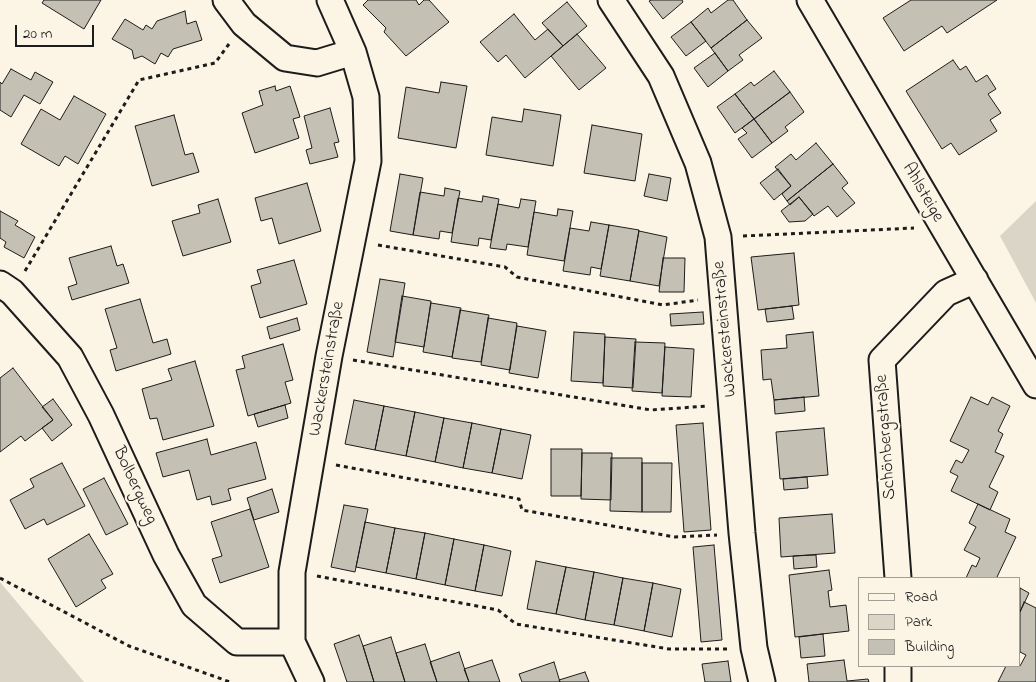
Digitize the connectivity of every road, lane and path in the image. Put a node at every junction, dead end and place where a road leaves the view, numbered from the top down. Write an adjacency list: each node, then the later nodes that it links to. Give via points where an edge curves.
1 (226, 0): 5 (street)
2 (330, 0): 6 (street, Wackersteinstraße)
3 (611, 0): 8 (street, Wackersteinstraße, via 661,76 698,163)
4 (813, 1): 7 (street, Ahlsteige)
5 (244, 24): 6 (street, via 285,58 317,63); 11 (path, via 215,63 139,80)
6 (353, 52): 9 (street, Wackersteinstraße, via 366,96 368,161)
7 (942, 226): 8 (path); 10 (street, Ahlsteige)
8 (718, 237): 12 (street, Wackersteinstraße)
9 (352, 240): 12 (path, via 505,267 518,277 663,305); 13 (street, Wackersteinstraße)
10 (975, 280): 14 (street, Ahlsteige); 19 (street, Schönbergstraße, via 946,293 882,360)
11 (6, 288): 21 (street, Bolbergweg, via 70,357 101,415 166,555 194,605 237,642)
12 (724, 297): 15 (street, Wackersteinstraße)
13 (329, 356): 15 (path, via 651,410); 16 (street, Wackersteinstraße)
14 (1036, 385)
15 (733, 404): 17 (street, Wackersteinstraße)
16 (313, 460): 17 (path, via 519,499 522,510 675,538); 18 (street, Wackersteinstraße)
17 (742, 533): 22 (street, Wackersteinstraße)
18 (292, 572): 21 (street, Wackersteinstraße); 22 (path, via 498,610 516,624 669,649)
19 (898, 577)
20 (0, 578): 24 (path, via 129,646)
21 (292, 642): 25 (street, Wackersteinstraße)
22 (754, 648): 26 (street, Wackersteinstraße)
23 (898, 667): 27 (street)
24 (230, 682)
25 (311, 682)
26 (762, 682)
27 (898, 682)

